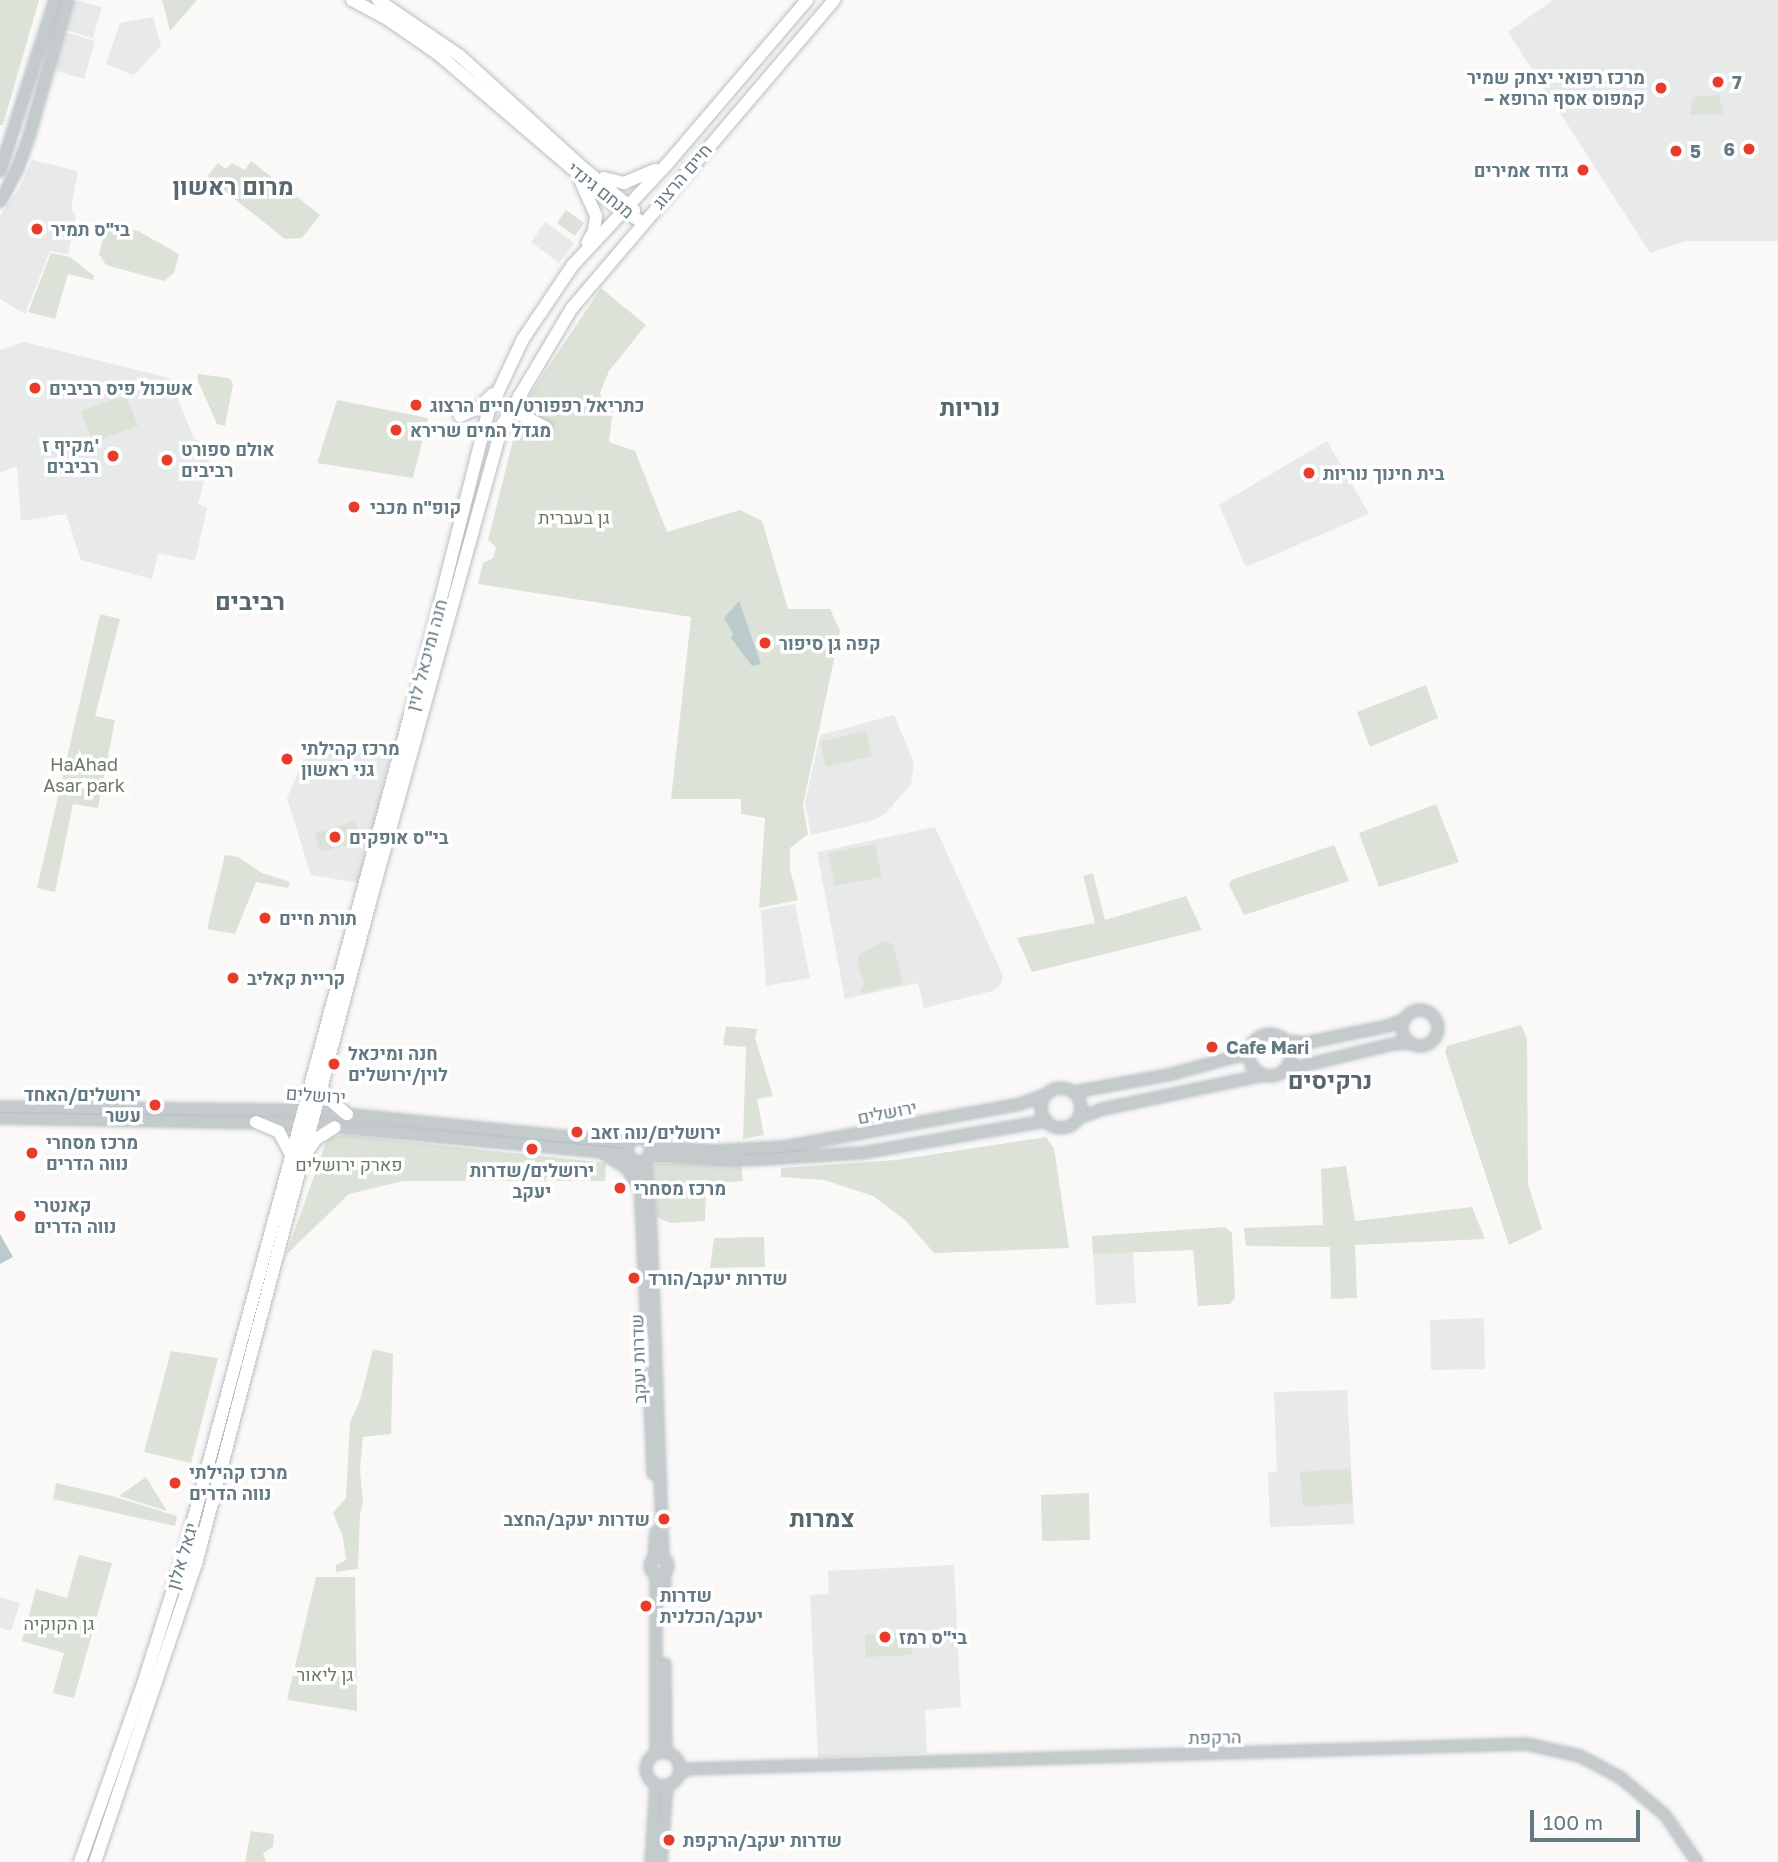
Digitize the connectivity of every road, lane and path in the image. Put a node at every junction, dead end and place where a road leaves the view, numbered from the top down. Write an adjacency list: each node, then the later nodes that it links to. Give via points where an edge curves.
1 (55, 0): 9 (street)
2 (68, 0): 10 (street, via 29,137)
3 (352, 0): 8 (main road, מנחם גינדי, via 438,54)
4 (378, 0): 8 (main road, מנחם גינדי, via 460,56)
5 (807, 0): 7 (main road, חיים הרצוג)
6 (834, 0): 12 (main road, חיים הרצוג)
7 (668, 163): 8 (main road, via 624,183); 11 (main road, חיים הרצוג)
8 (579, 169): 11 (main road, מנחם גינדי); 13 (main road, via 596,223)
9 (0, 171)
10 (0, 202)
11 (626, 207): 12 (main road, מנחם גינדי); 13 (main road, חיים הרצוג)
12 (642, 222): 15 (main road, חיים הרצוג, via 572,308)
13 (573, 265): 14 (main road, חיים הרצוג)
14 (511, 364): 16 (main road, via 490,397); 18 (main road, חיים הרצוג)
15 (520, 392): 17 (main road, via 521,415); 19 (main road, חיים הרצוג)
16 (460, 416)
17 (546, 428)
18 (483, 429): 31 (main road, חנה ומיכאל לוין)
19 (500, 433): 26 (main road, חנה ומיכאל לוין)
20 (1404, 1020): 21 (street, via 1305,1043); 22 (street, via 1402,1031); 22 (street, via 1412,1012 1424,1010 1437,1022 1437,1034 1430,1043)
21 (1286, 1041): 23 (street, via 1275,1035 1261,1036); 24 (street, via 1291,1055)
22 (1411, 1043): 24 (street)
23 (1249, 1052): 25 (street, via 1252,1066); 27 (street, via 1168,1075)
24 (1284, 1070): 25 (street, via 1275,1076)
25 (1264, 1075): 33 (street, via 1102,1109)
26 (322, 1084): 30 (main road, via 324,1095); 31 (main road, חנה ומיכאל לוין)
27 (1074, 1092): 28 (street, via 1057,1088); 33 (street, via 1082,1107)
28 (1045, 1095): 34 (street, via 1040,1108); 39 (street, ירושלים, via 1007,1107 784,1147)
29 (0, 1107): 31 (street, ירושלים)
30 (347, 1114): 31 (street, ירושלים); 37 (street, ירושלים)
31 (308, 1117): 35 (street, ירושלים); 36 (street, ירושלים); 40 (main road, יגאל אלון)
32 (0, 1118): 35 (street, ירושלים)
33 (1079, 1118): 34 (street, via 1064,1128)
34 (1046, 1121): 39 (street, ירושלים, via 894,1150 736,1160)
35 (256, 1122): 40 (main road, via 279,1132)
36 (335, 1127): 38 (street, ירושלים); 40 (main road)
37 (627, 1148): 38 (street, ירושלים); 39 (street); 39 (street, via 639,1138)
38 (589, 1150): 41 (street, via 626,1167)
39 (645, 1156): 41 (street, שדרות יעקב); 42 (street, שדרות יעקב, via 651,1230)
40 (297, 1157): 46 (main road, יגאל אלון, via 183,1558); 47 (main road, יגאל אלון, via 195,1564)
41 (641, 1192): 42 (street, שדרות יעקב)
42 (658, 1558): 43 (street, via 650,1567 660,1574)
43 (661, 1753): 44 (street, via 676,1758); 45 (street, via 649,1761 647,1771)
44 (682, 1769): 45 (street); 50 (street, הרקפת, via 1526,1744 1580,1756 1621,1778 1665,1815)
45 (662, 1785): 48 (street); 49 (street)
46 (80, 1862)
47 (95, 1862)
48 (651, 1862)
49 (661, 1862)
50 (1697, 1862)

